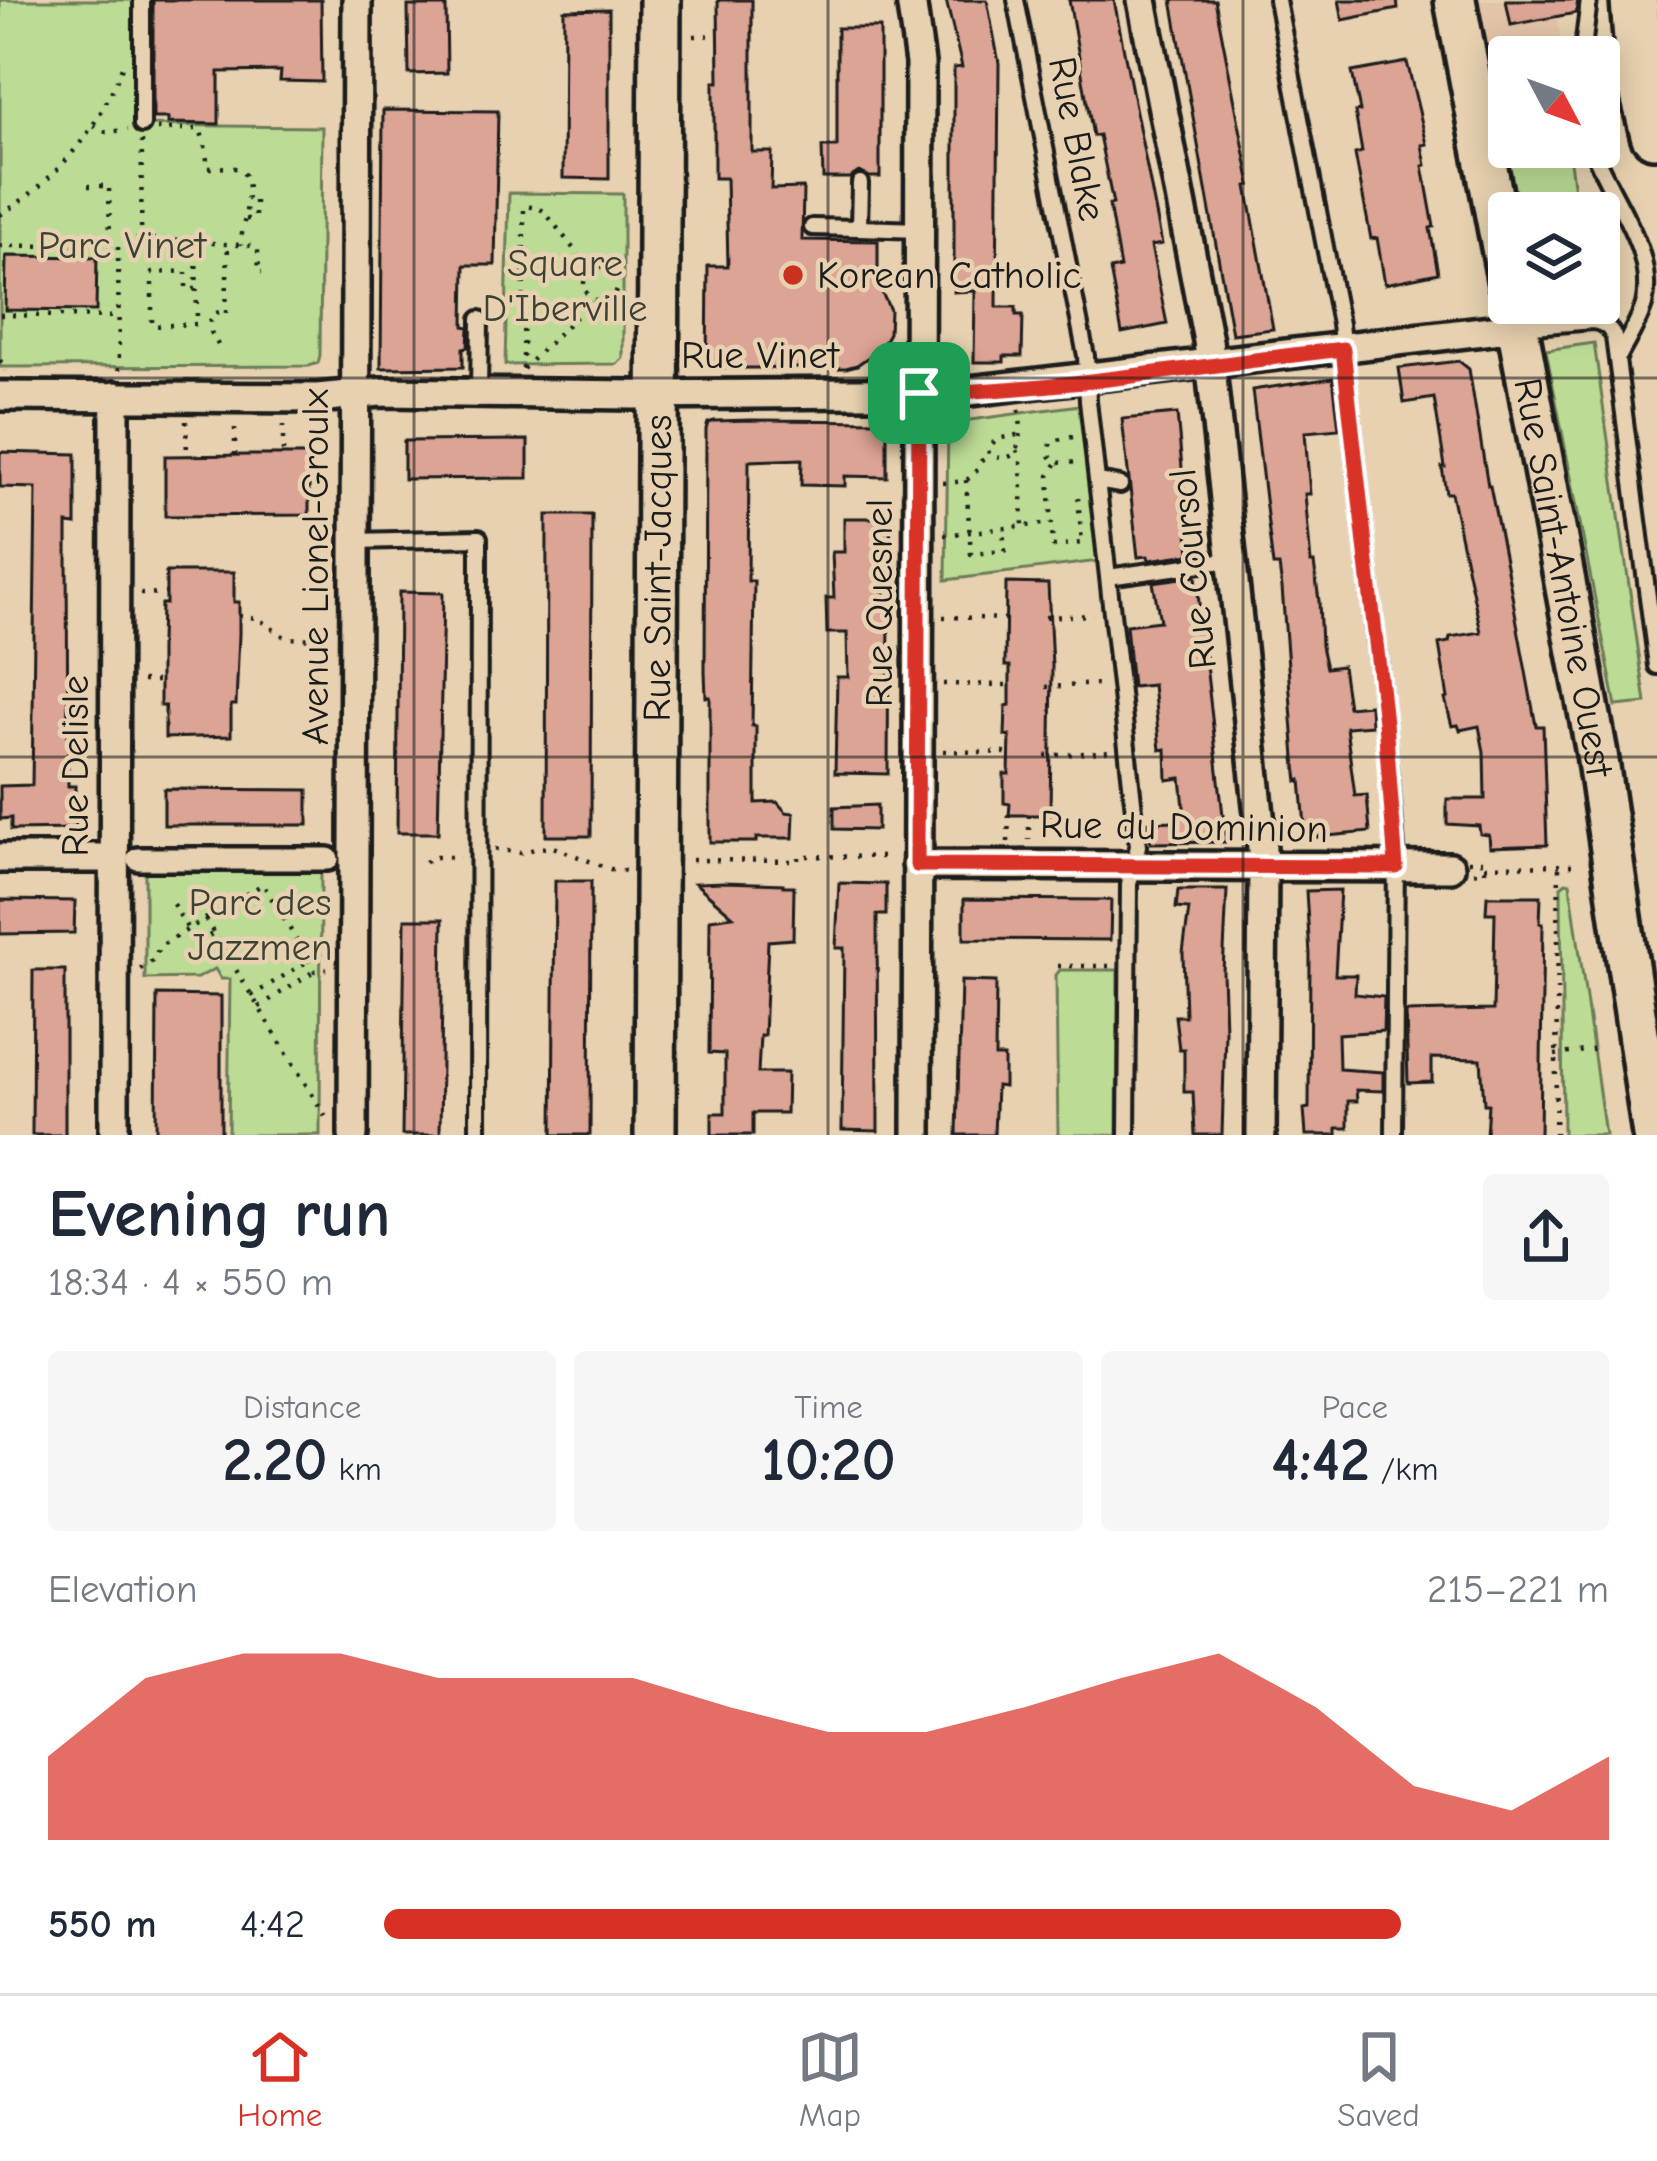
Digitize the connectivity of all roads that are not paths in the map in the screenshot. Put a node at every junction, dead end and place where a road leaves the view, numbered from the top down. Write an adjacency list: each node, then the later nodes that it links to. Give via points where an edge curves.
1 (142, 0): 12 (lane)
2 (358, 0): 32 (street, Avenue Lionel-Groulx)
3 (660, 0): 33 (main road, Rue Saint-Jacques)
4 (911, 0): 19 (street, Rue Quesnel, via 920,63)
5 (1016, 0): 27 (lane, Rue Blake)
6 (1142, 0): 26 (street, Rue Coursol)
7 (1277, 0): 24 (lane)
8 (1456, 0): 16 (main road)
9 (1588, 0): 11 (lane)
10 (1634, 0): 13 (highway)
11 (1584, 36)
12 (138, 127)
13 (1654, 134)
14 (1602, 168): 25 (lane, via 1648,281)
15 (860, 183): 18 (lane)
16 (1492, 192)
17 (812, 227): 18 (lane)
18 (859, 228): 19 (lane)
19 (920, 230): 31 (street, Rue Quesnel)
20 (480, 319): 30 (lane)
21 (1488, 320): 24 (street, Rue Vinet)
22 (1517, 324): 48 (main road, Rue Saint-Antoine Ouest)
23 (1604, 324): 25 (lane)
24 (1343, 349): 26 (street, Rue Vinet); 46 (lane)
25 (1618, 356): 39 (lane)
26 (1211, 364): 27 (street, Rue Vinet); 37 (street, Rue Coursol)
27 (1088, 380): 31 (street, Rue Vinet); 34 (lane, Rue Blake)
28 (117, 383): 29 (street, Rue Vinet); 32 (street, Rue Vinet); 41 (street, Rue Delisle)
29 (3, 384)
30 (479, 393): 32 (street, Rue Vinet); 33 (street, Rue Vinet)
31 (919, 393): 33 (street, Rue Vinet); 43 (street, Rue Quesnel)
32 (355, 395): 36 (street, Avenue Lionel-Groulx)
33 (658, 395): 52 (main road, Rue Saint-Jacques)
34 (1098, 482): 35 (lane); 38 (lane, Rue Blake)
35 (1120, 484)
36 (355, 541): 49 (street, Avenue Lionel-Groulx); 51 (lane, via 479,538)
37 (1230, 560): 38 (lane); 45 (street, Rue Coursol)
38 (1108, 577): 44 (lane, Rue Blake, via 1138,846)
39 (1657, 666)
40 (0, 858): 41 (street)
41 (126, 859): 42 (street); 50 (street, Rue Delisle)
42 (328, 860)
43 (904, 861): 44 (street, Rue du Dominion); 53 (street, Rue Quesnel)
44 (1133, 864): 45 (street, Rue du Dominion); 54 (lane, Rue Blake)
45 (1264, 866): 46 (street, Rue du Dominion); 55 (street, Rue Coursol)
46 (1396, 867): 47 (street, Rue du Dominion); 56 (lane)
47 (1450, 867)
48 (1651, 1070): 57 (main road, Rue Saint-Antoine Ouest)
49 (340, 1128)
50 (114, 1135)
51 (478, 1135)
52 (655, 1135)
53 (917, 1135)
54 (1127, 1135)
55 (1261, 1135)
56 (1394, 1135)
57 (1654, 1135)

